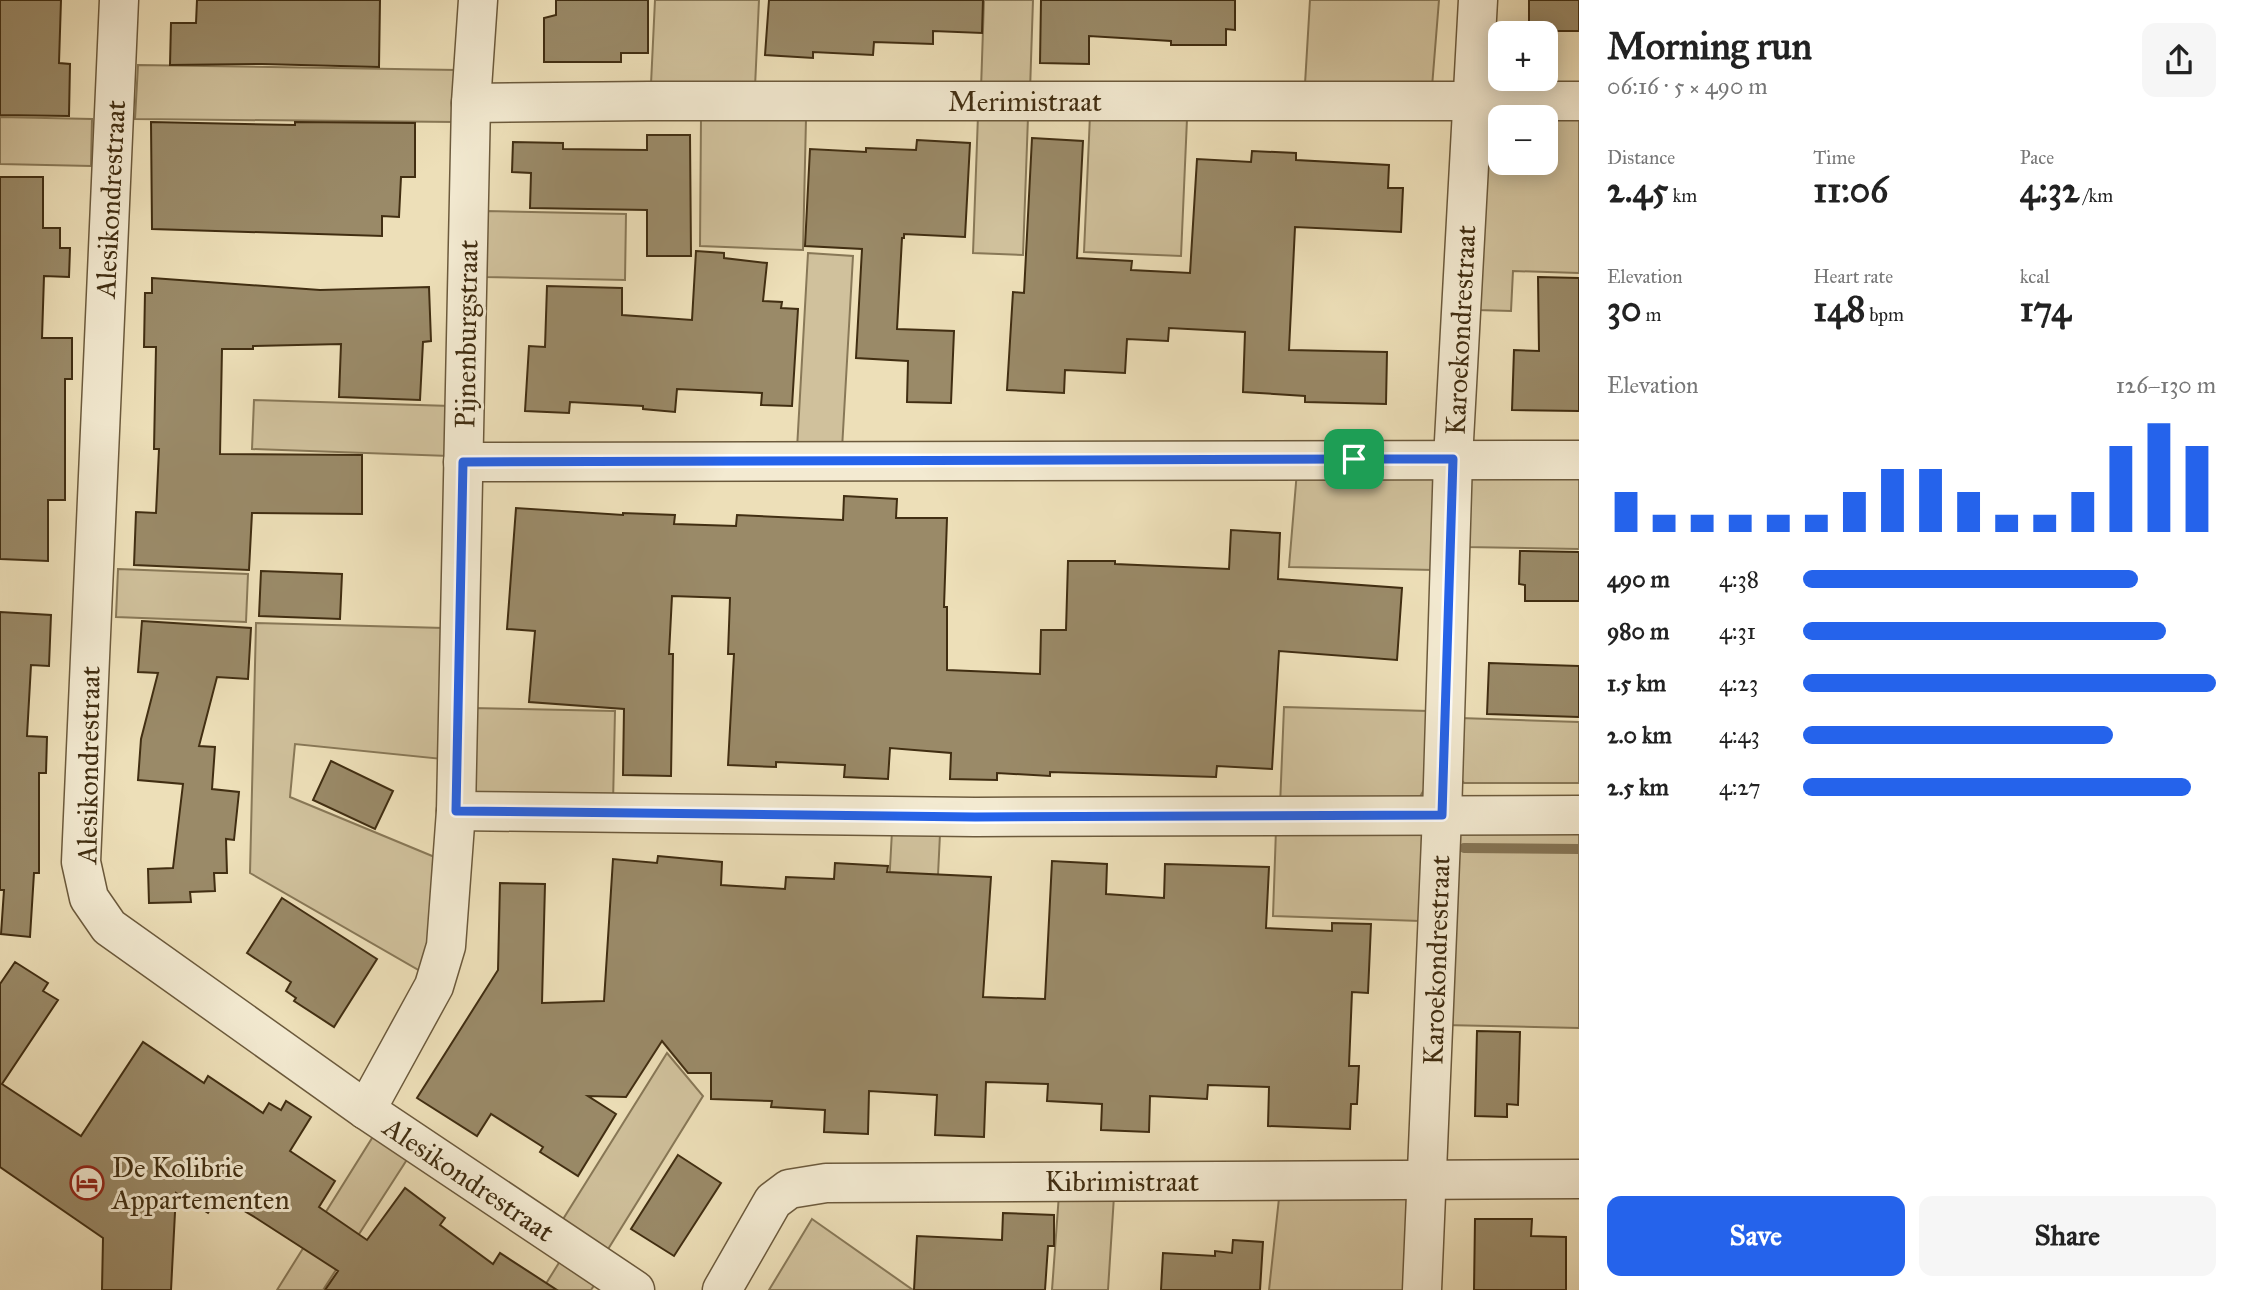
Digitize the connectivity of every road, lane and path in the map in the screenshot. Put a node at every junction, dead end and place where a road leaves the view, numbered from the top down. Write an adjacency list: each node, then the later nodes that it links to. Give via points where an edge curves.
1 (119, 0): 13 (street, Alesikondrestraat, via 81,862 89,898 109,927)
2 (478, 0): 6 (street, Pijnenburgstraat)
3 (1478, 0): 4 (street, Karoekondrestraat)
4 (1473, 101): 5 (street, Merimistraat); 6 (street, Merimistraat); 7 (street, Karoekondrestraat)
5 (1579, 101)
6 (471, 103): 9 (street, Pijnenburgstraat)
7 (1453, 459): 8 (street); 9 (street); 11 (street, Karoekondrestraat)
8 (1579, 460)
9 (463, 462): 10 (street, Pijnenburgstraat)
10 (456, 811): 11 (street, via 975,817); 13 (street, Pijnenburgstraat, via 446,946 434,986)
11 (1442, 815): 12 (street); 14 (street, Karoekondrestraat)
12 (1579, 816)
13 (366, 1110): 16 (street, Alesikondrestraat)
14 (1427, 1179): 15 (street, Kibrimistraat); 17 (street, Kibrimistraat, via 814,1185 789,1189 772,1201); 18 (street, Karoekondrestraat)
15 (1579, 1179)
16 (635, 1290)
17 (722, 1290)
18 (1422, 1290)

